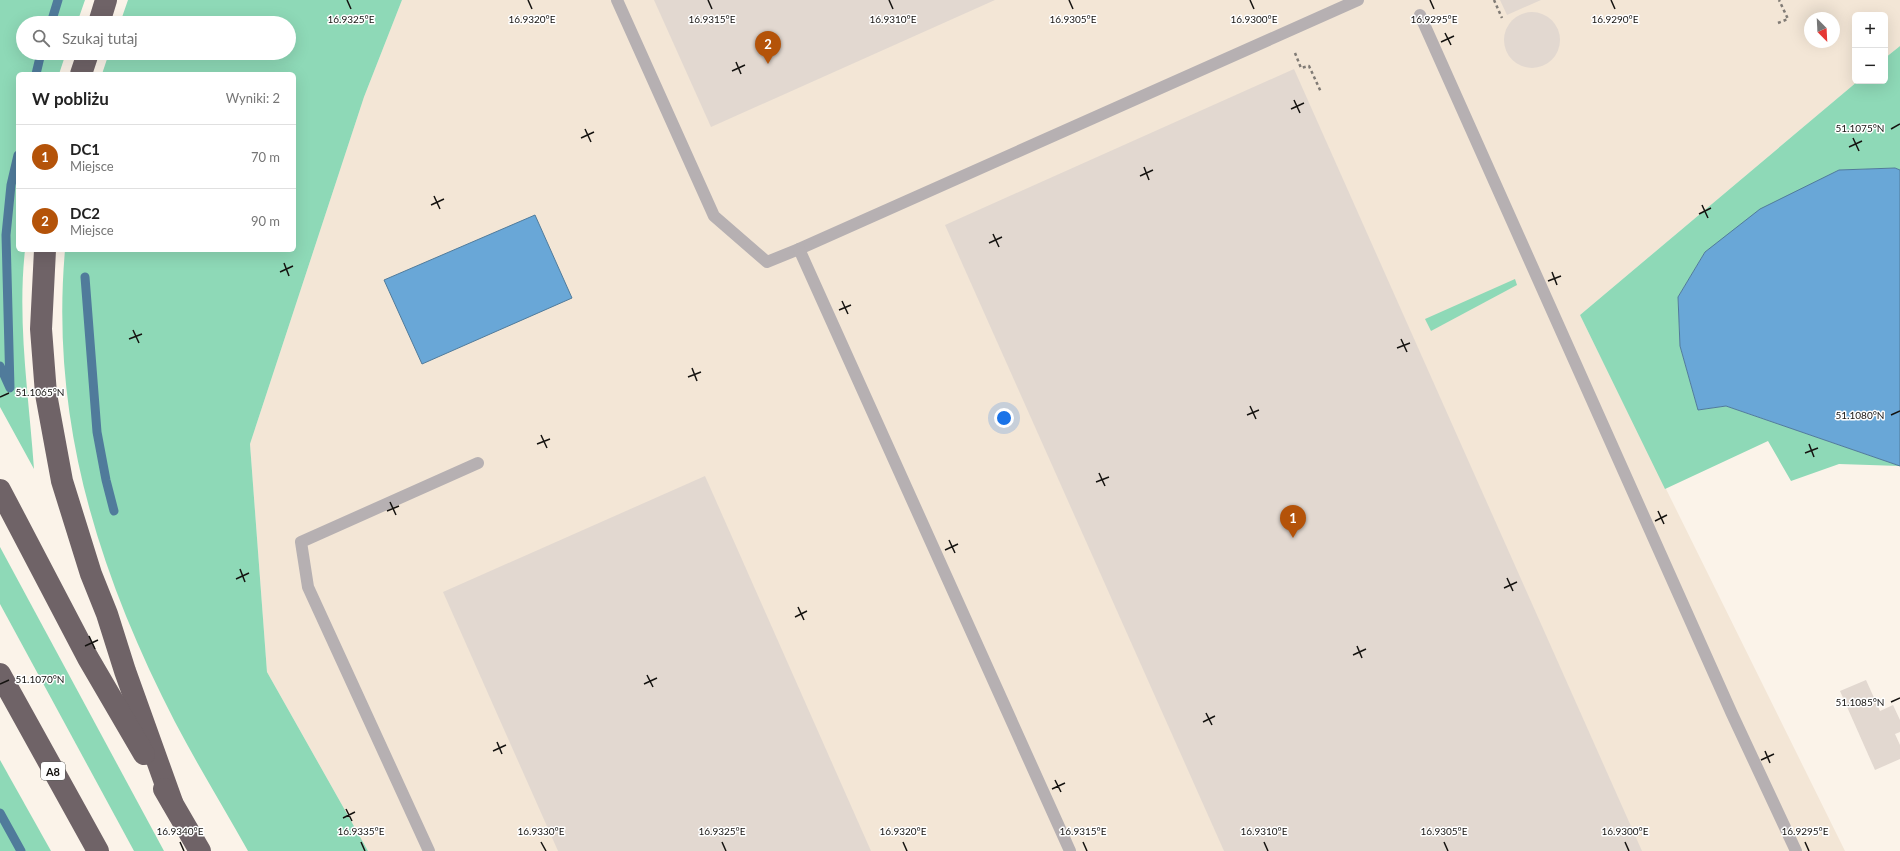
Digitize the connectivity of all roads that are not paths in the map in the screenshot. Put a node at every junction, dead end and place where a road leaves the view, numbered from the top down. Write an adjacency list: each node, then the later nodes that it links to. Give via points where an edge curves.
1 (106, 0): 5 (highway)
2 (617, 0): 8 (lane, via 714,216 767,262)
3 (1358, 0): 8 (lane)
4 (1420, 15): 18 (lane, via 1732,714)
5 (101, 16)
6 (86, 60): 7 (highway)
7 (82, 72)
8 (799, 249): 17 (lane)
9 (45, 252): 13 (highway, via 41,329 46,394 62,481 91,574)
10 (478, 463): 16 (lane, via 301,542 308,587)
11 (0, 490): 13 (highway, via 88,658)
12 (0, 674): 14 (highway, A8)
13 (172, 802): 15 (highway)
14 (98, 851)
15 (200, 851)
16 (429, 851)
17 (1070, 851)
18 (1796, 851)

